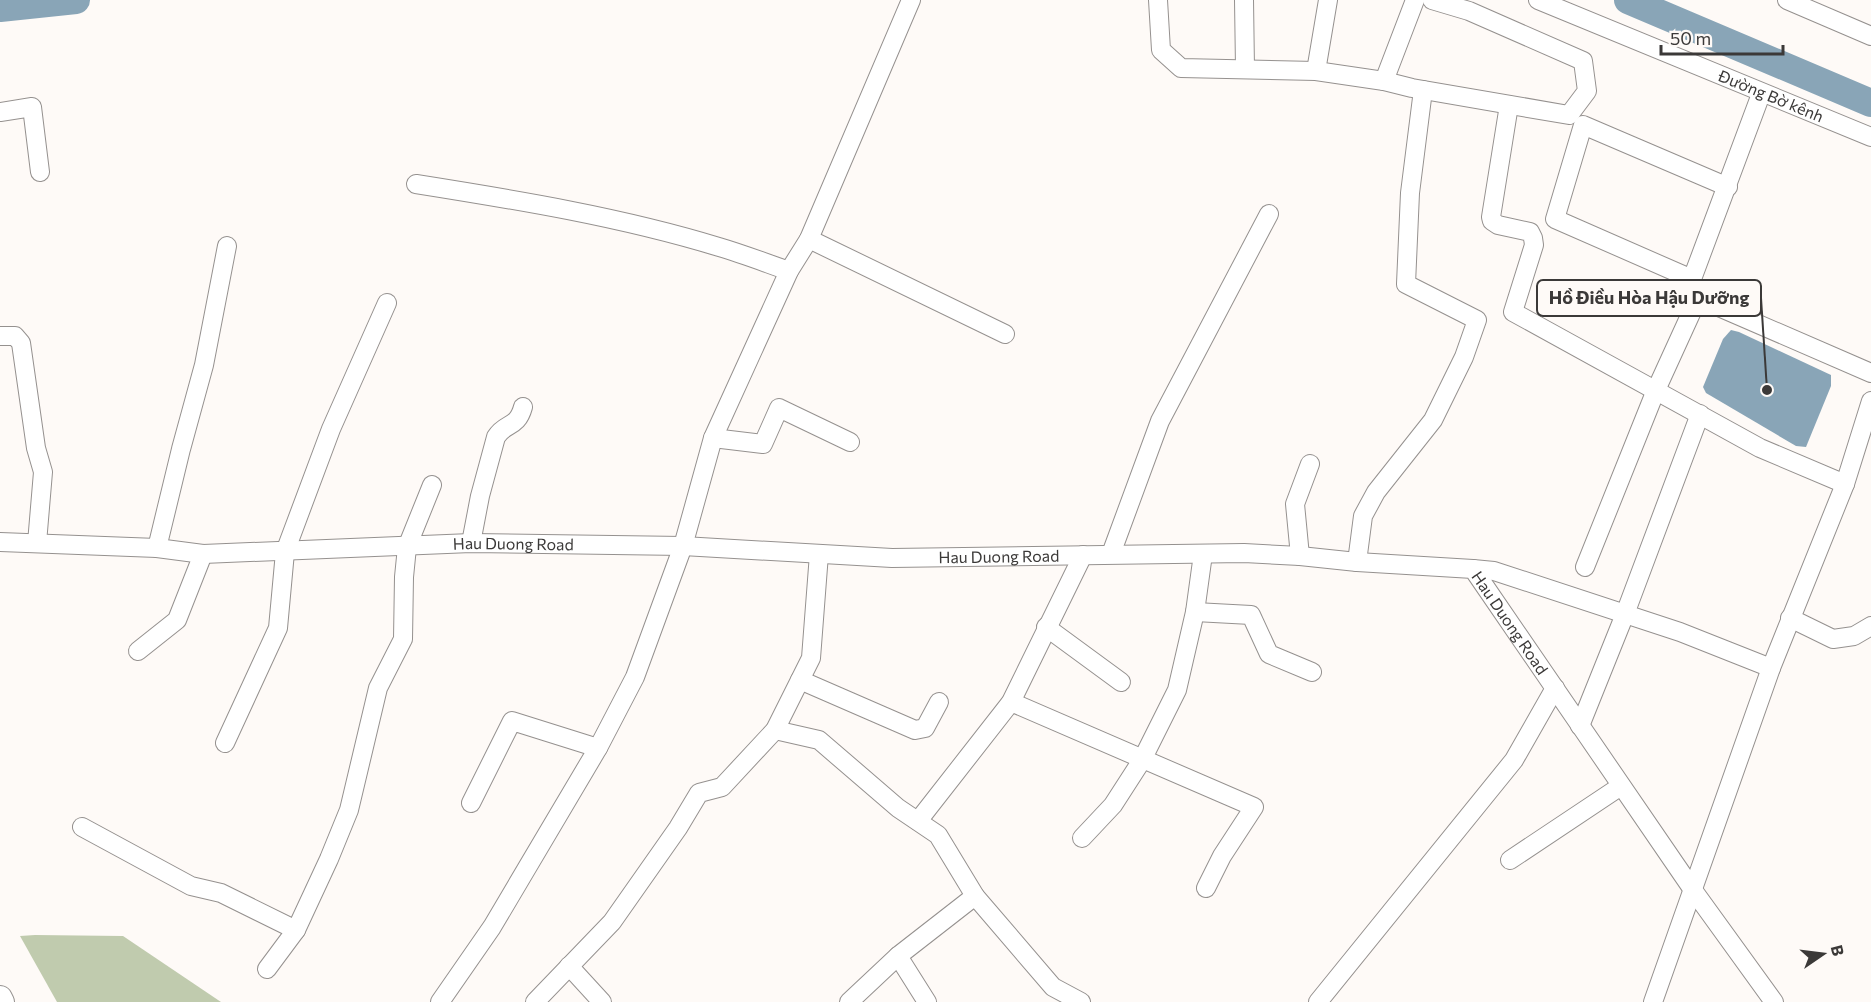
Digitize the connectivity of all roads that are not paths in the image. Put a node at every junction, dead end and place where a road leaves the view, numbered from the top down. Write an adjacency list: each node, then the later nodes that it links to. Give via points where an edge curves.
1 (911, 0): 22 (street)
2 (1158, 0): 10 (street, via 1161,50 1181,68)
3 (1244, 0): 10 (street)
4 (1328, 0): 11 (street)
5 (1415, 0): 12 (street)
6 (1432, 0): 15 (street, via 1469,11 1583,61 1587,91 1569,115)
7 (1538, 0): 14 (street, Đường Bờ kênh)
8 (1787, 0): 9 (street)
9 (1871, 36)
10 (1245, 68): 11 (street)
11 (1316, 71): 12 (street)
12 (1384, 81): 13 (street)
13 (1423, 90): 15 (street); 54 (street, via 1410,193 1406,284 1477,320 1464,357 1433,420 1376,492 1363,516)
14 (1761, 94): 17 (street, Đường Bờ kênh); 20 (street)
15 (1509, 105): 31 (street, via 1491,217 1498,225 1530,232 1534,245 1513,312)
16 (0, 112): 18 (street, via 32,107)
17 (1871, 137)
18 (40, 172)
19 (416, 184): 24 (street, via 523,201 650,229)
20 (1728, 186): 25 (street); 25 (street, via 1583,125 1555,219)
21 (1269, 214): 50 (street, via 1160,421)
22 (809, 239): 24 (street); 28 (street)
23 (227, 246): 46 (street, via 204,365)
24 (789, 271): 36 (street)
25 (1692, 279): 26 (street)
26 (1698, 297): 30 (street); 31 (street)
27 (387, 303): 47 (street, via 331,429)
28 (1005, 334)
29 (0, 336): 42 (street, via 15,336 21,343 43,472)
30 (1871, 373)
31 (1656, 390): 34 (street); 55 (street)
32 (1871, 401): 35 (street)
33 (523, 407): 43 (street, via 518,421 496,437)
34 (1700, 414): 40 (street, via 1760,448); 58 (street)
35 (1867, 430): 40 (street)
36 (713, 438): 37 (street, via 763,444 779,408); 44 (street)
37 (850, 442)
38 (1310, 464): 53 (street, via 1295,504)
39 (432, 484): 45 (street)
40 (1845, 484): 59 (street)
41 (0, 542): 42 (street, Hau Duong Road)
42 (36, 543): 46 (street, Hau Duong Road)
43 (471, 543): 44 (street, Hau Duong Road); 45 (street, Hau Duong Road)
44 (683, 546): 49 (street, Hau Duong Road); 73 (street, via 635,677)
45 (408, 547): 47 (street, Hau Duong Road); 84 (street, via 403,639 378,688 349,810)
46 (157, 548): 48 (street, Hau Duong Road)
47 (285, 552): 48 (street, Hau Duong Road); 72 (street, via 278,628)
48 (203, 554): 62 (street, via 177,620)
49 (819, 554): 52 (street, Hau Duong Road, via 892,558); 65 (street, via 811,658)
50 (1111, 554): 51 (street, Hau Duong Road); 52 (street, Hau Duong Road)
51 (1203, 554): 53 (street, Hau Duong Road); 57 (street)
52 (1083, 555): 61 (street)
53 (1300, 556): 54 (street, Hau Duong Road)
54 (1357, 562): 56 (street, Hau Duong Road)
55 (1585, 567)
56 (1473, 569): 58 (street, via 1494,572); 67 (street, Hau Duong Road)
57 (1196, 612): 64 (street, via 1251,615 1269,654); 74 (street, via 1177,690)
58 (1625, 614): 63 (street); 70 (street)
59 (1790, 618): 60 (street, via 1833,639 1854,636); 63 (street)
60 (1871, 626)
61 (1046, 627): 66 (street); 69 (street)
62 (138, 651)
63 (1771, 668): 82 (street)
64 (1312, 672)
65 (800, 680): 68 (street, via 915,730 925,729); 71 (street)
66 (1121, 682)
67 (1555, 688): 70 (street, Hau Duong Road); 96 (street, via 1514,760)
68 (939, 702)
69 (1011, 702): 74 (street); 77 (street)
70 (1580, 726): 75 (street, Hau Duong Road)
71 (775, 730): 77 (street, via 819,740); 86 (street, via 722,787 699,793 612,922)
72 (225, 742)
73 (598, 748): 76 (street, via 512,721); 90 (street, via 492,927)
74 (1142, 760): 79 (street, via 1113,805); 81 (street, via 1254,807)
75 (1621, 786): 80 (street); 82 (street, Hau Duong Road)
76 (471, 803)
77 (918, 821): 83 (street, via 938,835)
78 (82, 827): 84 (street, via 191,886 221,893)
79 (1082, 838)
80 (1510, 860)
81 (1206, 888)
82 (1693, 890): 97 (street); 98 (street, Hau Duong Road)
83 (975, 896): 85 (street); 95 (street, via 1053,987)
84 (296, 930): 87 (street)
85 (898, 956): 93 (street); 94 (street)
86 (569, 966): 91 (street); 92 (street)
87 (267, 969)
88 (0, 998): 89 (main road)
89 (2, 1002)
90 (440, 1002)
91 (535, 1002)
92 (602, 1002)
93 (849, 1002)
94 (927, 1002)
95 (1081, 1002)
96 (1318, 1002)
97 (1653, 1002)
98 (1774, 1002)

